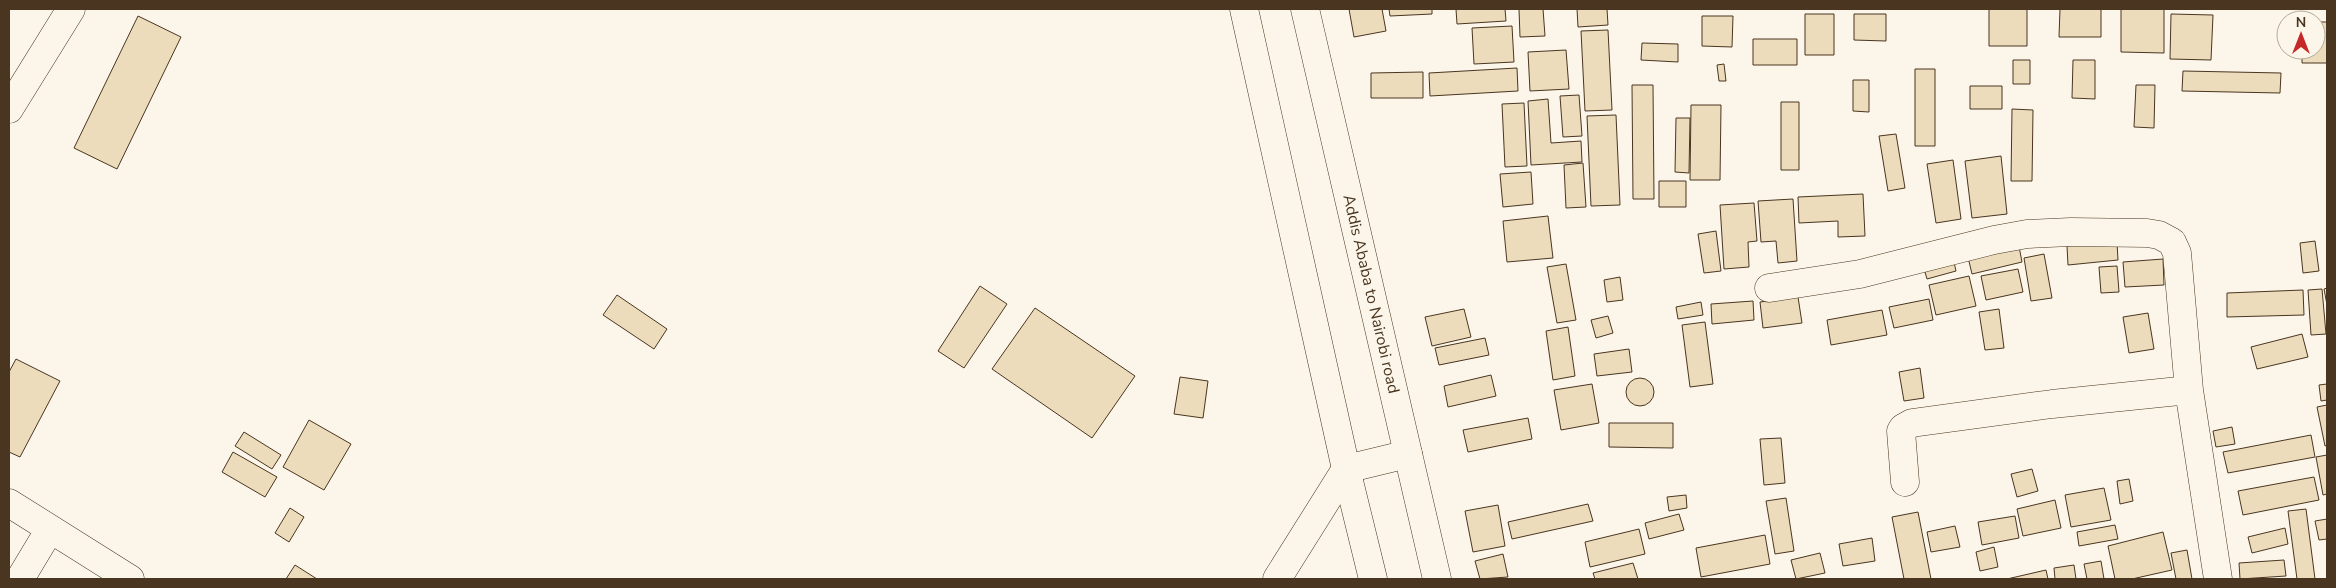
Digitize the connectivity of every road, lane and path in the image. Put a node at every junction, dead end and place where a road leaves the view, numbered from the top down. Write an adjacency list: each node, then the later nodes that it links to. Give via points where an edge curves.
1 (71, 9): 4 (main road)
2 (1244, 9): 8 (main road)
3 (1305, 9): 7 (main road, Addis Ababa to Nairobi road)
4 (9, 109)
5 (1769, 288): 6 (main road, via 1860,274 2027,234 2159,235 2172,242 2177,253)
6 (2189, 390): 9 (main road, via 1912,423 1900,431); 17 (main road)
7 (1408, 454): 8 (main road); 16 (main road, Addis Ababa to Nairobi road)
8 (1346, 469): 14 (main road); 15 (main road)
9 (1905, 482)
10 (9, 502): 11 (main road)
11 (50, 529): 12 (main road); 13 (main road)
12 (20, 579)
13 (130, 579)
14 (1278, 579)
15 (1374, 579)
16 (1437, 579)
17 (2218, 579)

